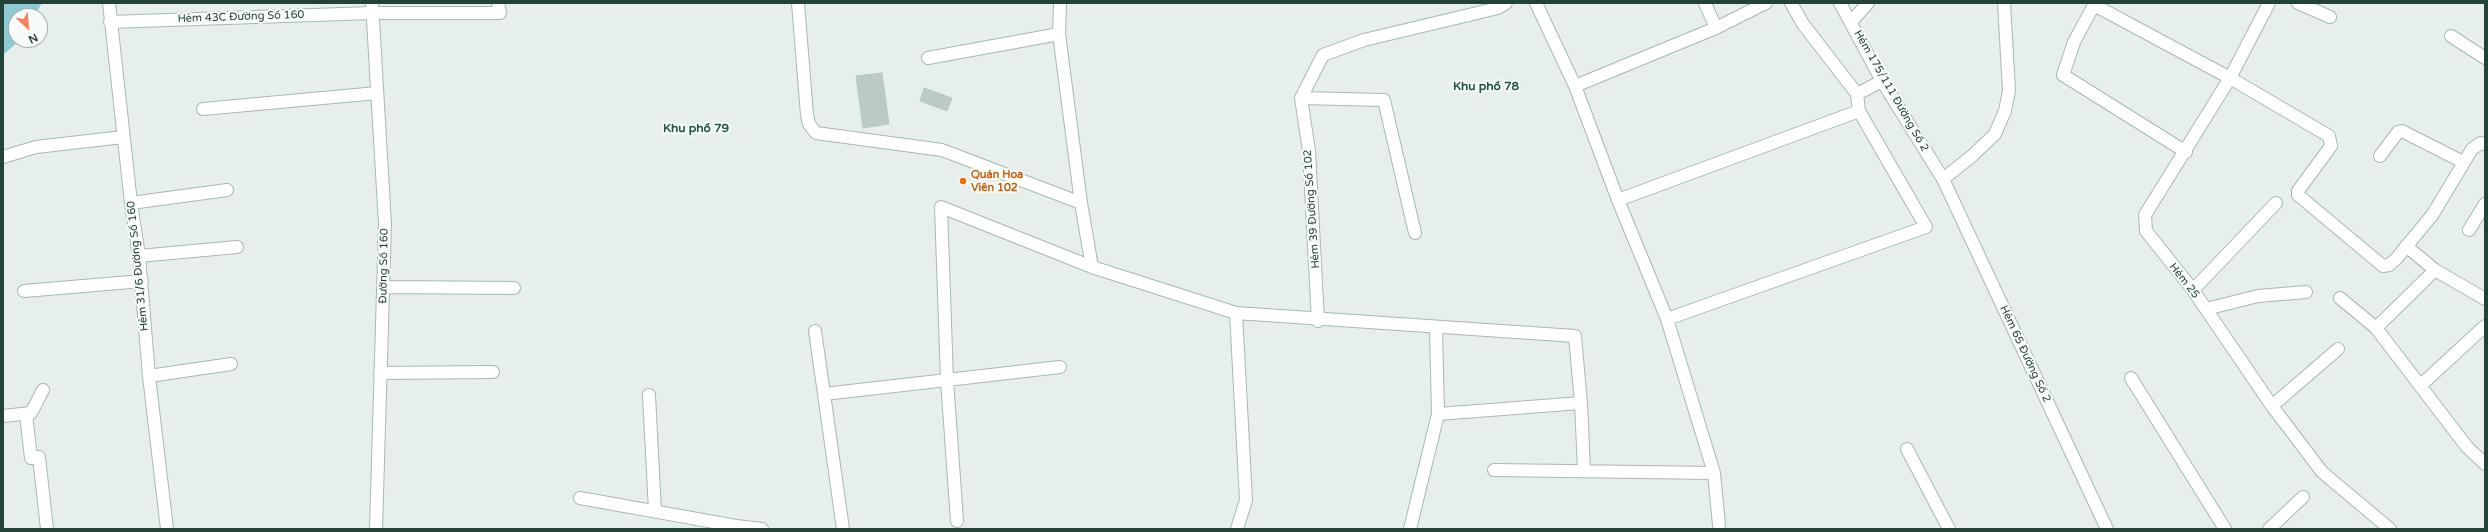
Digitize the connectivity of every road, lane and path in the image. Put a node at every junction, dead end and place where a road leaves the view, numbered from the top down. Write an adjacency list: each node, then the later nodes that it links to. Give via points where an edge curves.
1 (109, 3): 17 (street, Hẻm 31/6 Đường Số 160)
2 (498, 3): 15 (street, Hẻm 43C Đường Số 160, via 500,13)
3 (798, 3): 42 (street, via 806,115 816,133 942,150)
4 (1060, 3): 20 (street)
5 (1506, 3): 29 (street, via 1498,8 1364,40 1323,55)
6 (1536, 3): 26 (street)
7 (1705, 3): 19 (street)
8 (1766, 3): 19 (street)
9 (1791, 3): 28 (street, via 1803,24)
10 (1840, 3): 18 (street, Hẻm 175/111 Đường Số 2)
11 (1868, 3): 18 (street)
12 (2004, 3): 38 (street, via 2009,91 2005,111 1995,134)
13 (2298, 3): 16 (street)
14 (2267, 4): 24 (street, Hẻm 25)
15 (372, 8): 17 (street, Hẻm 43C Đường Số 160); 27 (street, Đường Số 160)
16 (2330, 17)
17 (110, 22): 32 (street, Hẻm 31/6 Đường Số 160)
18 (1851, 22): 25 (street, Hẻm 175/111 Đường Số 2)
19 (1716, 28): 26 (street)
20 (1059, 34): 22 (street); 42 (street)
21 (2451, 36): 23 (street)
22 (928, 58)
23 (2485, 58)
24 (2230, 78): 34 (street, Hẻm 25); 34 (street, via 2094,5 2074,42 2063,75); 47 (street, via 2329,136 2331,146 2298,191 2301,198 2383,266 2389,265)
25 (1882, 80): 28 (street); 38 (street, Hẻm 175/111 Đường Số 2)
26 (1575, 86): 40 (street)
27 (377, 93): 30 (street); 53 (street, Đường Số 160, via 385,224)
28 (1857, 94): 31 (street)
29 (1301, 98): 46 (street, via 1384,100); 63 (street, Hẻm 39 Đường Số 102, via 1309,151)
30 (204, 109)
31 (1859, 111): 40 (street); 62 (street, via 1926,227)
32 (124, 137): 36 (street, via 36,147); 41 (street, Hẻm 31/6 Đường Số 160)
33 (2485, 144): 37 (street, via 2472,149)
34 (2186, 152): 55 (street, Hẻm 25, via 2145,215 2146,231)
35 (2380, 156): 37 (street, via 2398,132 2402,131)
36 (3, 157)
37 (2463, 162): 47 (street, via 2433,214)
38 (1943, 179): 104 (street, Hẻm 65 Đường Số 2)
39 (227, 190): 41 (street)
40 (1618, 200): 62 (street)
41 (131, 203): 49 (street, Hẻm 31/6 Đường Số 160)
42 (1081, 203): 50 (street)
43 (2276, 203): 55 (street)
44 (2485, 204): 45 (street)
45 (2469, 230)
46 (1415, 233)
47 (2406, 246): 51 (street)
48 (236, 247): 49 (street)
49 (139, 256): 52 (street, Hẻm 31/6 Đường Số 160)
50 (1092, 267): 61 (street); 75 (street, via 941,207)
51 (2435, 270): 59 (street); 66 (street)
52 (142, 282): 56 (street); 73 (street, Hẻm 31/6 Đường Số 160)
53 (385, 287): 54 (street); 72 (street, Đường Số 160)
54 (514, 288)
55 (2193, 290): 60 (street, Hẻm 25)
56 (24, 291)
57 (2306, 292): 60 (street, via 2258,296)
58 (2340, 298): 66 (street)
59 (2485, 299)
60 (2206, 309): 81 (street, Hẻm 25)
61 (1236, 313): 63 (street); 101 (street, via 1246,500)
62 (1667, 319): 89 (street)
63 (1318, 321): 65 (street)
64 (2485, 326): 76 (street)
65 (1436, 328): 80 (street, via 1574,336); 83 (street)
66 (2376, 328): 76 (street)
67 (815, 330): 78 (street)
68 (2338, 349): 81 (street)
69 (231, 364): 73 (street)
70 (1060, 367): 75 (street)
71 (493, 372): 72 (street)
72 (380, 373): 98 (street, Đường Số 160)
73 (149, 376): 97 (street, Hẻm 31/6 Đường Số 160)
74 (2131, 378): 105 (street)
75 (948, 380): 78 (street); 93 (street)
76 (2420, 386): 86 (street, via 2467,447)
77 (43, 390): 82 (street, via 32,412)
78 (824, 394): 100 (street)
79 (649, 395): 92 (street)
80 (1581, 404): 83 (street); 88 (street)
81 (2272, 406): 107 (street, Hẻm 25, via 2322,472)
82 (26, 414): 84 (street); 96 (street, via 31,458 39,458)
83 (1438, 414): 102 (street)
84 (3, 416)
85 (1907, 449): 103 (street)
86 (2485, 464)
87 (1494, 470): 88 (street)
88 (1584, 470): 89 (street)
89 (1714, 473): 94 (street)
90 (2303, 497): 106 (street)
91 (580, 498): 92 (street)
92 (655, 511): 95 (street)
93 (957, 521)
94 (1719, 525)
95 (735, 527): 99 (street)
96 (47, 529)
97 (167, 529)
98 (376, 529)
99 (762, 529)
100 (843, 529)
101 (1237, 529)
102 (1410, 529)
103 (1949, 529)
104 (2107, 529)
105 (2225, 529)
106 (2269, 529)
107 (2390, 529)

